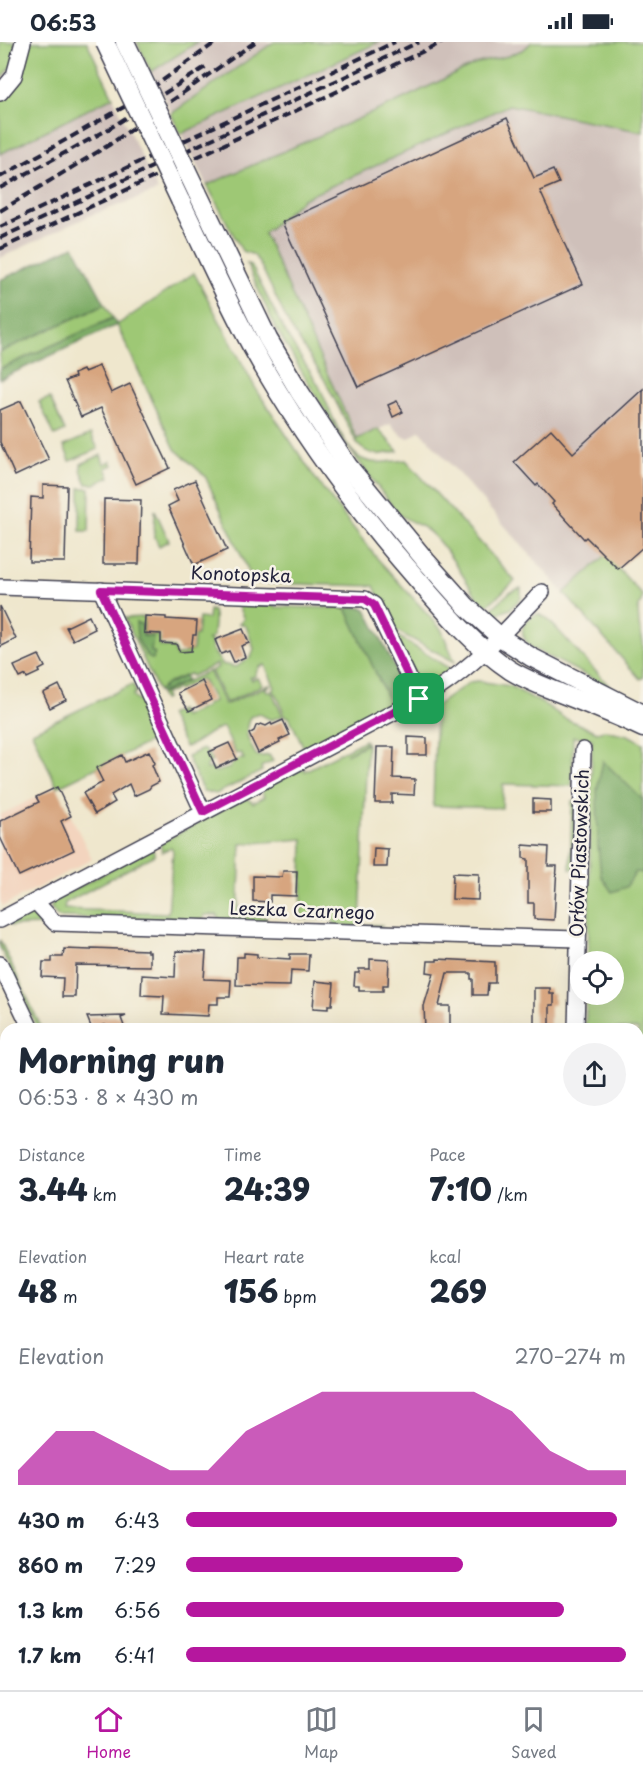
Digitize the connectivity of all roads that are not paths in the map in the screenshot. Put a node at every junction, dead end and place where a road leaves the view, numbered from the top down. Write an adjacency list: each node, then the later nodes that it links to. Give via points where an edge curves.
1 (24, 42): 4 (street, via 14,76)
2 (105, 42): 5 (street, bridge)
3 (125, 42): 5 (street, bridge)
4 (0, 93)
5 (188, 196): 6 (street)
6 (234, 289): 10 (street, via 348,466 426,561); 11 (street, via 266,372 329,469 393,551)
7 (0, 587): 8 (street, Konotopska)
8 (101, 590): 12 (street, Konotopska, via 365,599 374,605); 16 (street)
9 (542, 592): 10 (street)
10 (500, 637): 11 (street); 13 (street, via 539,662)
11 (486, 652): 12 (street); 14 (street, via 530,681)
12 (419, 699): 16 (street)
13 (643, 714)
14 (643, 728)
15 (583, 750): 19 (street, Orłów Piastowskich)
16 (203, 812): 17 (street)
17 (36, 902): 18 (street); 19 (street, Leszka Czarnego, via 55,923)
18 (0, 920)
19 (578, 939): 22 (street, Orłów Piastowskich)
20 (0, 964): 21 (street)
21 (28, 1023)
22 (576, 1023)

